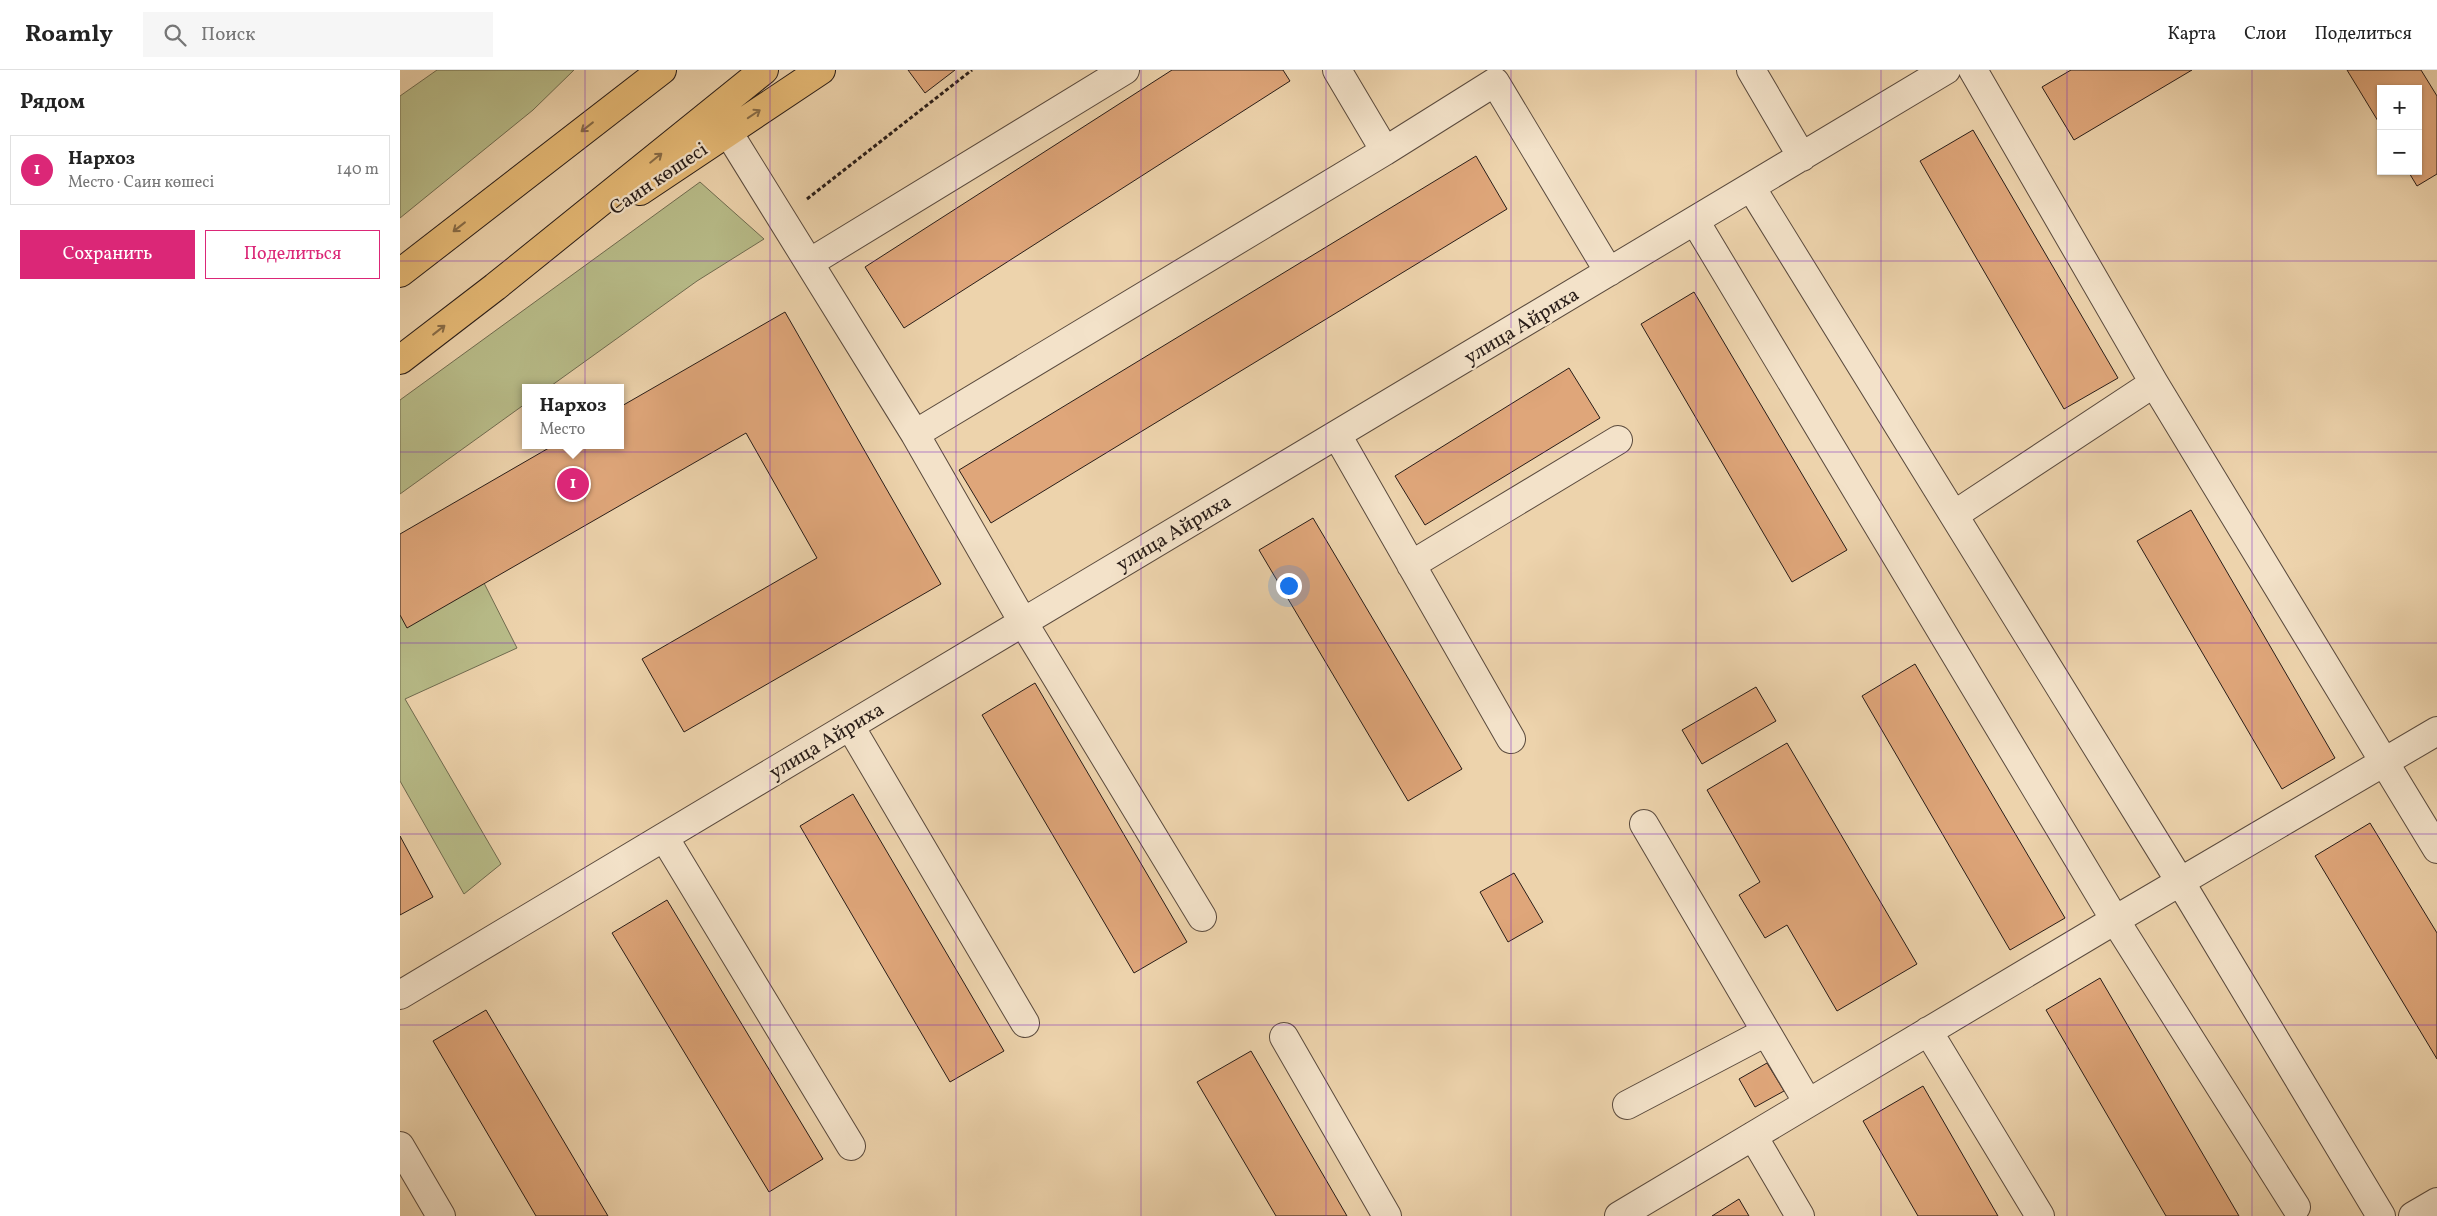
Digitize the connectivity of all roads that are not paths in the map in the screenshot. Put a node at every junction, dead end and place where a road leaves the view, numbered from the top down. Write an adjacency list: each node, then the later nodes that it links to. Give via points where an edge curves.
1 (656, 70): 10 (main road)
2 (662, 70): 10 (main road)
3 (764, 70): 19 (main road, Саин көшесі, one-way to 3)
4 (821, 70): 11 (main road, Саин көшесі, one-way to 4)
5 (1124, 70): 16 (street)
6 (1337, 70): 12 (street)
7 (1752, 70): 13 (street)
8 (1946, 70): 13 (street, улица Айриха)
9 (1973, 70): 21 (street)
10 (626, 97): 18 (main road, one-way to 18)
11 (728, 132): 16 (street); 19 (main road, Саин көшесі)
12 (1385, 151): 17 (street, via 1495,82); 22 (street)
13 (1802, 157): 14 (street, улица Айриха)
14 (1751, 187): 15 (street, улица Айриха); 25 (street)
15 (1695, 221): 17 (street, улица Айриха); 37 (street)
16 (809, 264): 22 (street)
17 (1609, 272): 23 (street, улица Айриха)
18 (400, 273)
19 (495, 287): 20 (main road, Саин көшесі, one-way to 19)
20 (400, 360)
21 (2154, 383): 25 (street); 31 (street)
22 (915, 434): 27 (street)
23 (1337, 435): 26 (street); 27 (street, улица Айриха)
24 (1618, 440): 26 (street)
25 (1954, 515): 35 (street)
26 (1411, 565): 30 (street)
27 (1023, 622): 28 (street, улица Айриха); 36 (street)
28 (850, 726): 33 (street, улица Айриха); 39 (street)
29 (2437, 732): 31 (street)
30 (1511, 739)
31 (2386, 762): 34 (street); 35 (street)
32 (1644, 824): 41 (street)
33 (664, 837): 38 (street, улица Айриха); 47 (street)
34 (2437, 849)
35 (2181, 883): 37 (street); 55 (street)
36 (1202, 917)
37 (2115, 920): 40 (street); 49 (street)
38 (400, 994)
39 (1025, 1023)
40 (1928, 1031): 43 (street); 54 (street)
41 (1766, 1032): 43 (street); 44 (street)
42 (1284, 1037): 51 (street)
43 (1808, 1103): 45 (street)
44 (1627, 1105)
45 (1753, 1136): 52 (street); 53 (street)
46 (400, 1146): 50 (street)
47 (851, 1146)
48 (2437, 1202): 56 (street)
49 (2296, 1207)
50 (441, 1216)
51 (1387, 1216)
52 (1619, 1216)
53 (1800, 1216)
54 (2040, 1216)
55 (2381, 1216)
56 (2413, 1216)

